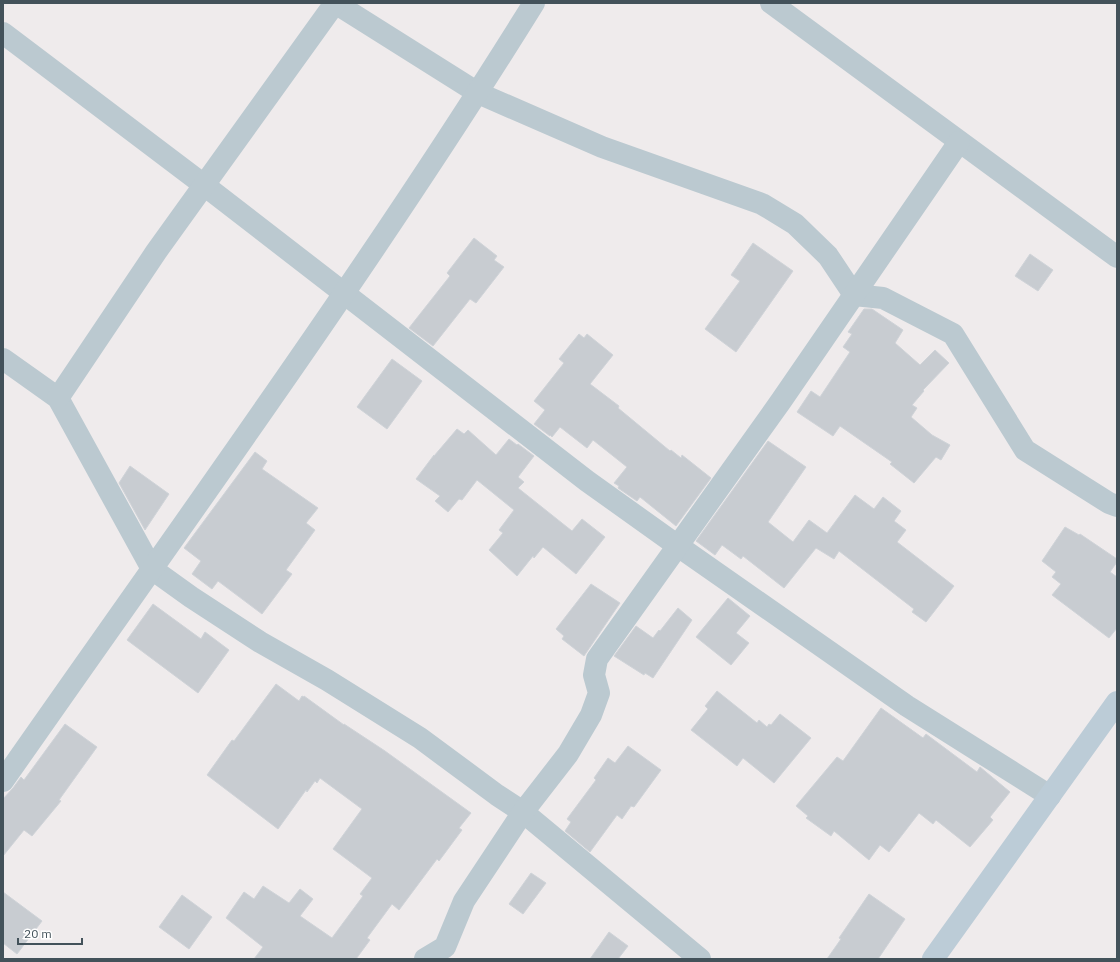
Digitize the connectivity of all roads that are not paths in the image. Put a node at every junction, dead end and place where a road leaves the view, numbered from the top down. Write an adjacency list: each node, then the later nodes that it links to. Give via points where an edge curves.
1 (335, 3): 5 (street); 7 (street)
2 (534, 3): 5 (street)
3 (771, 3): 6 (street)
4 (3, 33): 7 (street)
5 (478, 93): 9 (street); 10 (street, via 602,147 762,204 795,224 828,256)
6 (959, 142): 8 (street); 10 (street)
7 (204, 185): 9 (street); 12 (street)
8 (1117, 257)
9 (345, 294): 14 (street, via 587,481); 15 (street)
10 (854, 295): 13 (street, via 883,298 953,334 1025,450); 14 (street)
11 (3, 359): 12 (street)
12 (58, 398): 15 (street)
13 (1117, 506)
14 (678, 546): 18 (street, via 907,706); 19 (street, via 597,659 594,675 599,694 591,715 568,754)
15 (152, 569): 17 (street); 19 (street, via 260,642 420,738)
16 (1117, 702): 18 (street)
17 (3, 781)
18 (1050, 796): 22 (street)
19 (523, 812): 20 (street, via 464,901 445,947); 21 (street)
20 (425, 959)
21 (700, 959)
22 (933, 959)

